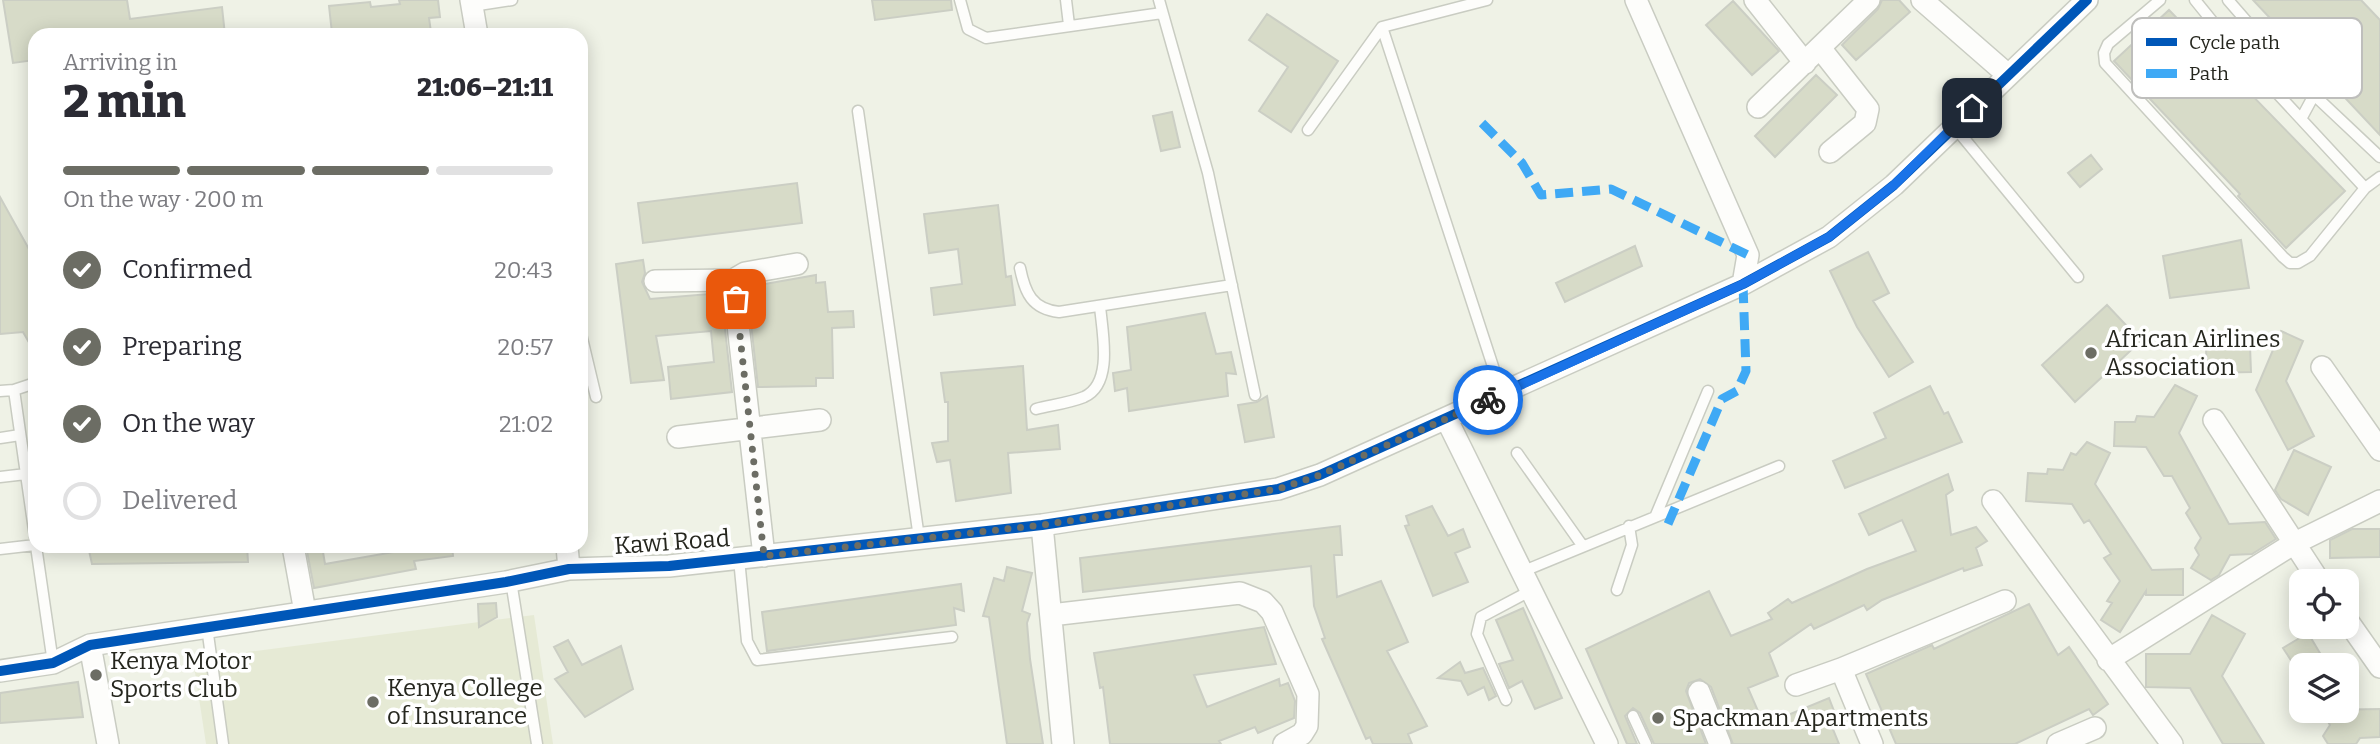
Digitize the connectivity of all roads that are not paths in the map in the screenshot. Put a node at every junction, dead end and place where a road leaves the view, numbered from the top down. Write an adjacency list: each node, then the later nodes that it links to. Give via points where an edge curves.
1 (512, 0): 14 (lane)
2 (960, 0): 20 (lane, via 968,29 986,38)
3 (1066, 0): 20 (lane)
4 (1159, 0): 15 (lane)
5 (1487, 0): 21 (lane)
6 (1636, 0): 44 (street, via 1748,255)
7 (1755, 0): 23 (street)
8 (1869, 0): 23 (street)
9 (1922, 0): 24 (street)
10 (2087, 0): 24 (street, Kawi Road)
11 (2160, 0): 16 (lane)
12 (2195, 0): 17 (lane)
13 (2228, 0): 18 (lane)
14 (471, 3): 22 (street)
15 (1163, 13): 20 (lane); 45 (lane, via 1208,173)
16 (2139, 18)
17 (2211, 18)
18 (2244, 18)
19 (2132, 24): 25 (lane, via 2104,53 2105,62)
20 (1069, 25)
21 (1382, 27): 34 (lane); 53 (lane)
22 (476, 28)
23 (1812, 55): 30 (street); 35 (street, via 1868,109 1865,124)
24 (2008, 75): 33 (street, Kawi Road)
25 (2132, 92)
26 (2138, 98): 38 (lane, via 2290,263 2310,256)
27 (2282, 98): 32 (lane)
28 (2312, 98): 32 (lane)
29 (2317, 98): 36 (lane)
30 (1758, 107)
31 (858, 111): 77 (lane)
32 (2301, 119): 38 (lane)
33 (1953, 125): 41 (lane); 44 (street, Kawi Road, via 1894,185 1829,237)
34 (1308, 130)
35 (1830, 152)
36 (2380, 157)
37 (2380, 177): 38 (lane)
38 (2365, 188)
39 (797, 264): 42 (street, via 745,273)
40 (1020, 268): 46 (lane, via 1027,294 1045,310)
41 (2078, 277)
42 (733, 280): 43 (street); 60 (street)
43 (656, 281)
44 (1743, 284): 53 (street, Kawi Road)
45 (1232, 285): 46 (lane); 54 (lane)
46 (1100, 306): 56 (lane, via 1104,358 1099,384 1086,396)
47 (588, 363): 55 (lane)
48 (2322, 367): 66 (street)
49 (28, 385): 50 (lane)
50 (14, 390): 51 (lane); 61 (lane)
51 (0, 391)
52 (1708, 391): 74 (lane)
53 (1502, 394): 58 (street, Kawi Road)
54 (1255, 395)
55 (596, 397)
56 (1036, 410)
57 (820, 420): 60 (street)
58 (1447, 420): 75 (street, Kawi Road, via 1278,489); 90 (street)
59 (2214, 420): 78 (street)
60 (750, 428): 62 (street); 85 (street)
61 (20, 435): 63 (lane); 64 (lane)
62 (678, 437)
63 (0, 438)
64 (22, 449): 65 (lane); 69 (lane)
65 (28, 449)
66 (2380, 450)
67 (1517, 453): 79 (lane)
68 (1779, 466): 74 (lane)
69 (26, 474): 70 (lane); 71 (lane)
70 (0, 477)
71 (28, 488)
72 (1993, 501): 99 (street)
73 (2380, 501): 78 (street)
74 (1656, 515): 76 (lane)
75 (1042, 525): 77 (street, Kawi Road); 94 (street)
76 (1629, 526): 79 (lane); 91 (lane, via 1632,545)
77 (919, 538): 85 (street, Kawi Road)
78 (2293, 544): 88 (street); 99 (street)
79 (1582, 545): 90 (lane)
80 (28, 546): 81 (lane)
81 (0, 549)
82 (37, 553): 100 (lane)
83 (294, 553): 93 (street)
84 (568, 553): 87 (street)
85 (764, 556): 86 (street, Kawi Road)
86 (738, 559): 87 (street, Kawi Road); 96 (lane, via 747,641 757,660)
87 (569, 569): 89 (street, Kawi Road)
88 (2311, 569)
89 (511, 581): 93 (street, Kawi Road); 111 (lane)
90 (1528, 581): 106 (lane, via 1477,623 1477,634); 114 (street)
91 (1617, 590)
92 (2005, 601): 102 (street)
93 (305, 612): 95 (street, Kawi Road)
94 (1051, 615): 112 (street); 113 (street, via 1240,593 1253,596 1272,612 1308,694 1307,726)
95 (207, 627): 98 (street, Kawi Road); 110 (lane)
96 (952, 637)
97 (2359, 637): 101 (street)
98 (90, 645): 100 (street, Kawi Road); 109 (street)
99 (2108, 660): 119 (street)
100 (53, 663): 103 (street, Kawi Road)
101 (2380, 667)
102 (1841, 669): 104 (street); 117 (street)
103 (0, 671)
104 (1796, 685)
105 (1699, 692): 116 (street)
106 (1506, 700)
107 (1633, 716): 115 (lane)
108 (2095, 728): 118 (street)
109 (108, 744)
110 (223, 744)
111 (537, 744)
112 (1063, 744)
113 (1284, 744)
114 (1607, 744)
115 (1646, 744)
116 (1720, 744)
117 (1872, 744)
118 (2057, 744)
119 (2172, 744)

